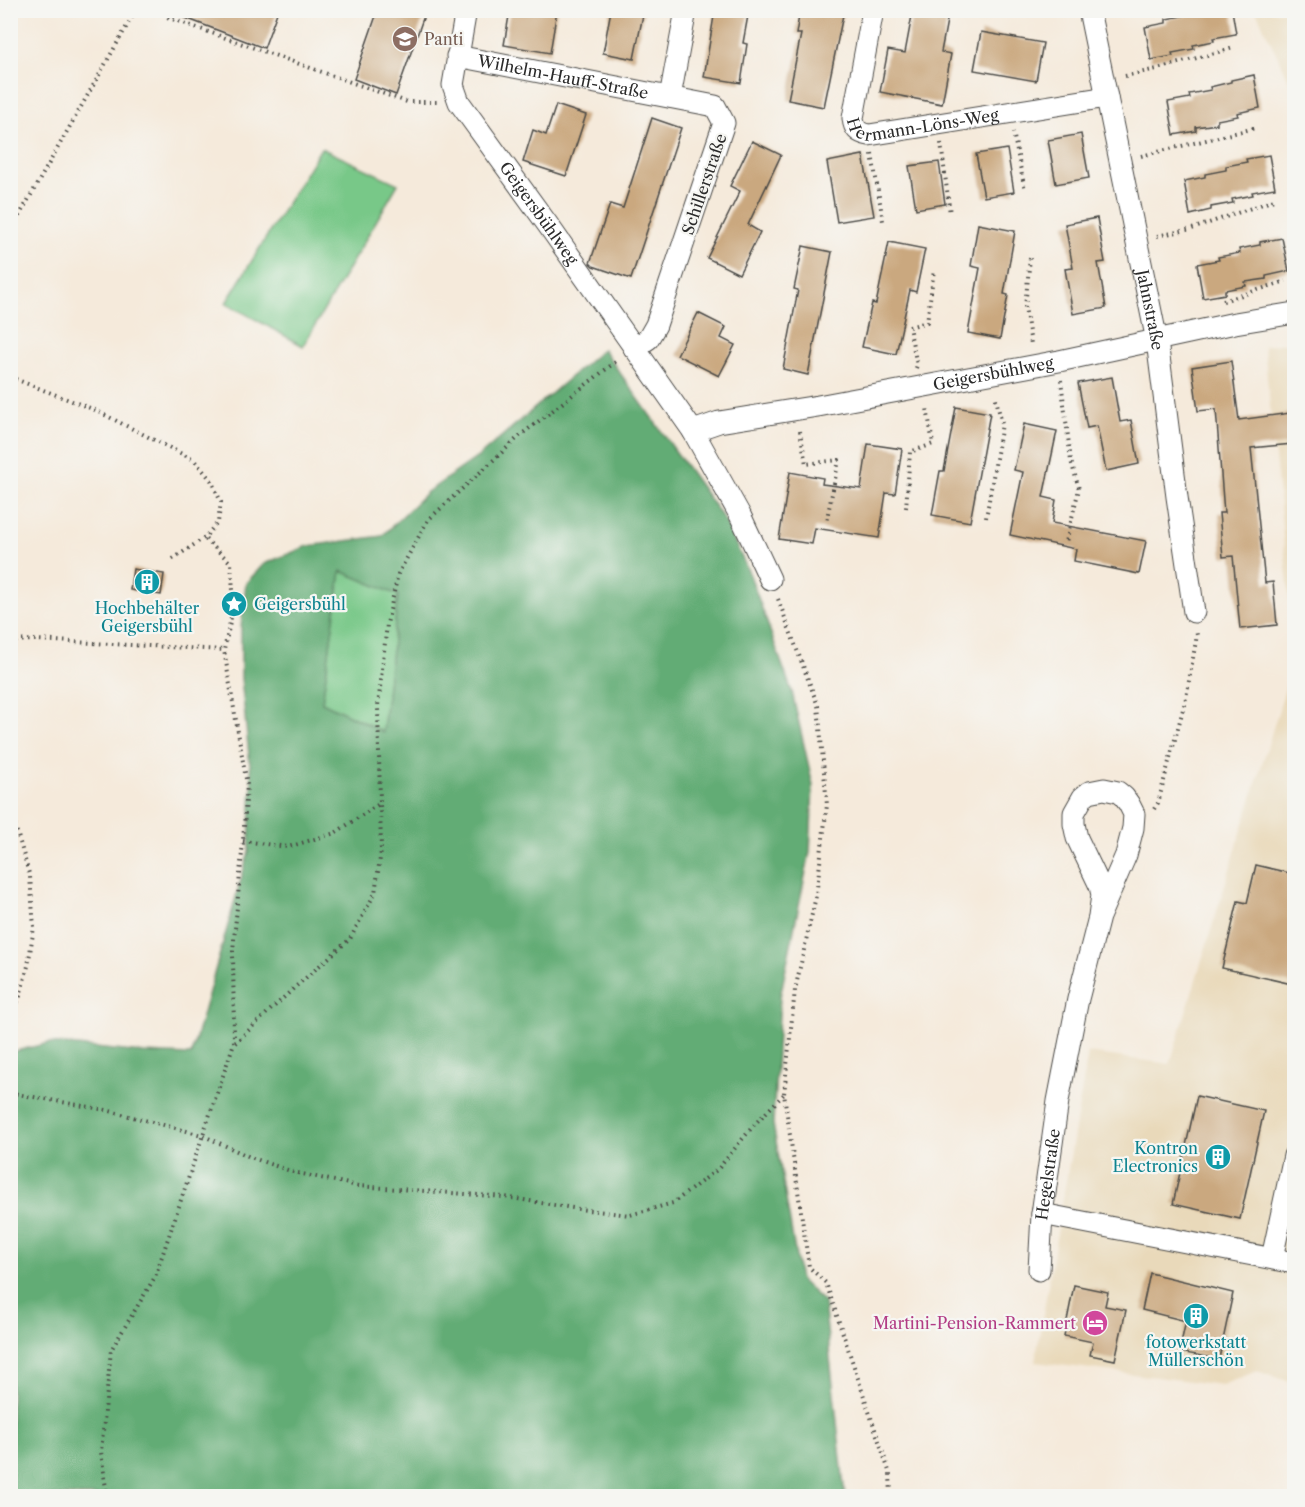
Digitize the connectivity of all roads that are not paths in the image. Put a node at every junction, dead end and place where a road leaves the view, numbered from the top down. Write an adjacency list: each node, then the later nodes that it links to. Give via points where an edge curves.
1 (466, 10): 5 (street, Geigersbühlweg)
2 (686, 10): 7 (street)
3 (873, 10): 6 (street, Hermann-Löns-Weg, via 853,118 854,127 861,134 1010,113)
4 (1089, 10): 6 (street, Jahnstraße)
5 (457, 56): 7 (street, Wilhelm-Hauff-Straße); 10 (street, Geigersbühlweg, via 453,85 459,102)
6 (1105, 88): 9 (street, Jahnstraße)
7 (670, 97): 10 (street, Schillerstraße, via 715,106 724,123 656,325 648,339)
8 (1294, 313): 9 (street, Geigersbühlweg)
9 (1157, 341): 11 (street, Geigersbühlweg, via 719,422); 13 (street, Jahnstraße)
10 (634, 348): 11 (street, Geigersbühlweg)
11 (693, 431): 12 (street, Geigersbühlweg)
12 (770, 579)
13 (1194, 612)
14 (1100, 917): 14 (street, Hegelstraße, via 1126,855 1134,814 1124,797 1104,789 1089,792 1074,813 1077,838 1100,886); 16 (street, Hegelstraße, via 1078,999)
15 (1294, 1156): 17 (street)
16 (1041, 1215): 17 (street, Hegelstraße); 19 (street)
17 (1272, 1258): 18 (street, Hegelstraße)
18 (1294, 1263)
19 (1039, 1270)

